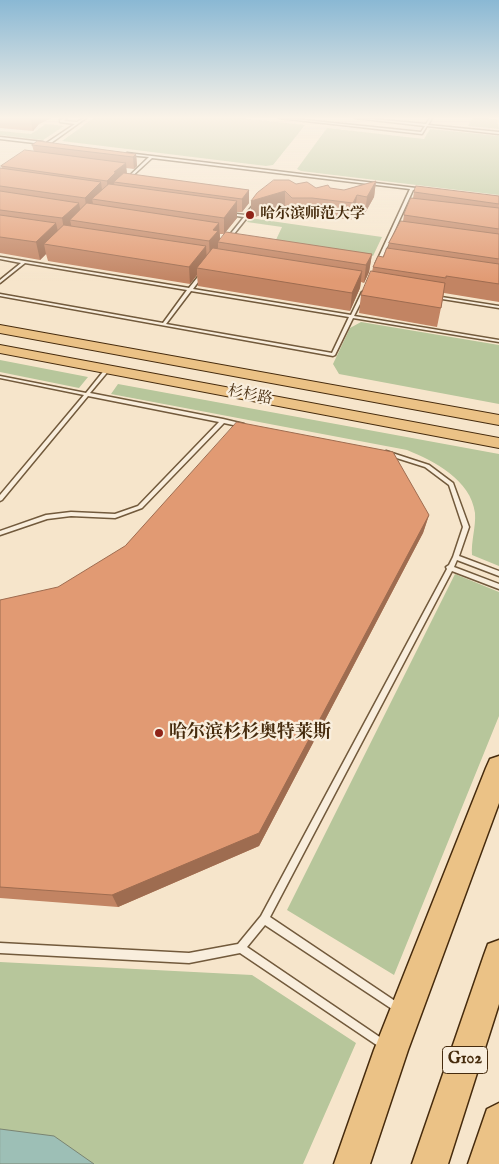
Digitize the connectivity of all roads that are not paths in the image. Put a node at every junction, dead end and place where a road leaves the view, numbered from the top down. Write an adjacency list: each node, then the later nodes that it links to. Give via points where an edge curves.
1 (126, 172): 4 (lane)
2 (276, 172): 3 (lane)
3 (281, 173): 5 (lane); 7 (lane)
4 (134, 174): 6 (lane)
5 (276, 179)
6 (122, 185)
7 (412, 189): 8 (lane); 10 (lane)
8 (422, 190)
9 (258, 201): 13 (lane)
10 (402, 210): 11 (lane); 14 (lane)
11 (412, 211)
12 (227, 214): 13 (lane)
13 (246, 216): 17 (lane)
14 (393, 233): 15 (lane); 23 (lane)
15 (403, 234)
16 (220, 237): 17 (lane)
17 (230, 238): 18 (lane); 19 (lane)
18 (239, 240)
19 (224, 246)
20 (0, 258): 24 (lane)
21 (47, 258): 26 (lane)
22 (370, 259): 23 (lane)
23 (380, 260): 25 (lane); 28 (lane)
24 (24, 262): 26 (lane); 29 (lane)
25 (389, 262)
26 (40, 264): 31 (lane)
27 (206, 268): 31 (lane)
28 (375, 269)
29 (0, 282)
30 (367, 286): 35 (lane)
31 (190, 289): 35 (lane); 36 (lane)
32 (0, 295): 36 (lane)
33 (433, 296): 34 (lane)
34 (499, 307)
35 (352, 316): 36 (lane, via 333,355); 38 (lane)
36 (164, 324)
37 (0, 329): 43 (main road, 杉杉路)
38 (499, 341)
39 (0, 349): 40 (main road, 杉杉路)
40 (108, 369): 42 (lane); 46 (main road, 杉杉路)
41 (0, 377): 42 (lane)
42 (85, 395): 44 (lane); 48 (lane)
43 (499, 420)
44 (223, 422): 45 (lane); 49 (lane, via 140,507 115,516 71,514 46,517)
45 (253, 427)
46 (499, 443)
47 (380, 451): 50 (lane, via 427,466 451,484 466,527)
48 (0, 499)
49 (0, 533)
50 (456, 557): 51 (lane); 52 (lane)
51 (449, 567): 53 (lane); 55 (lane)
52 (499, 574)
53 (499, 587)
54 (499, 768): 59 (highway)
55 (264, 919): 57 (lane); 59 (lane)
56 (0, 948): 57 (lane, via 189,958)
57 (241, 948): 60 (lane)
58 (499, 955): 63 (highway, G102)
59 (405, 1013): 60 (highway)
60 (391, 1050): 62 (highway)
61 (499, 1121): 64 (highway)
62 (352, 1164)
63 (430, 1164)
64 (486, 1164)

